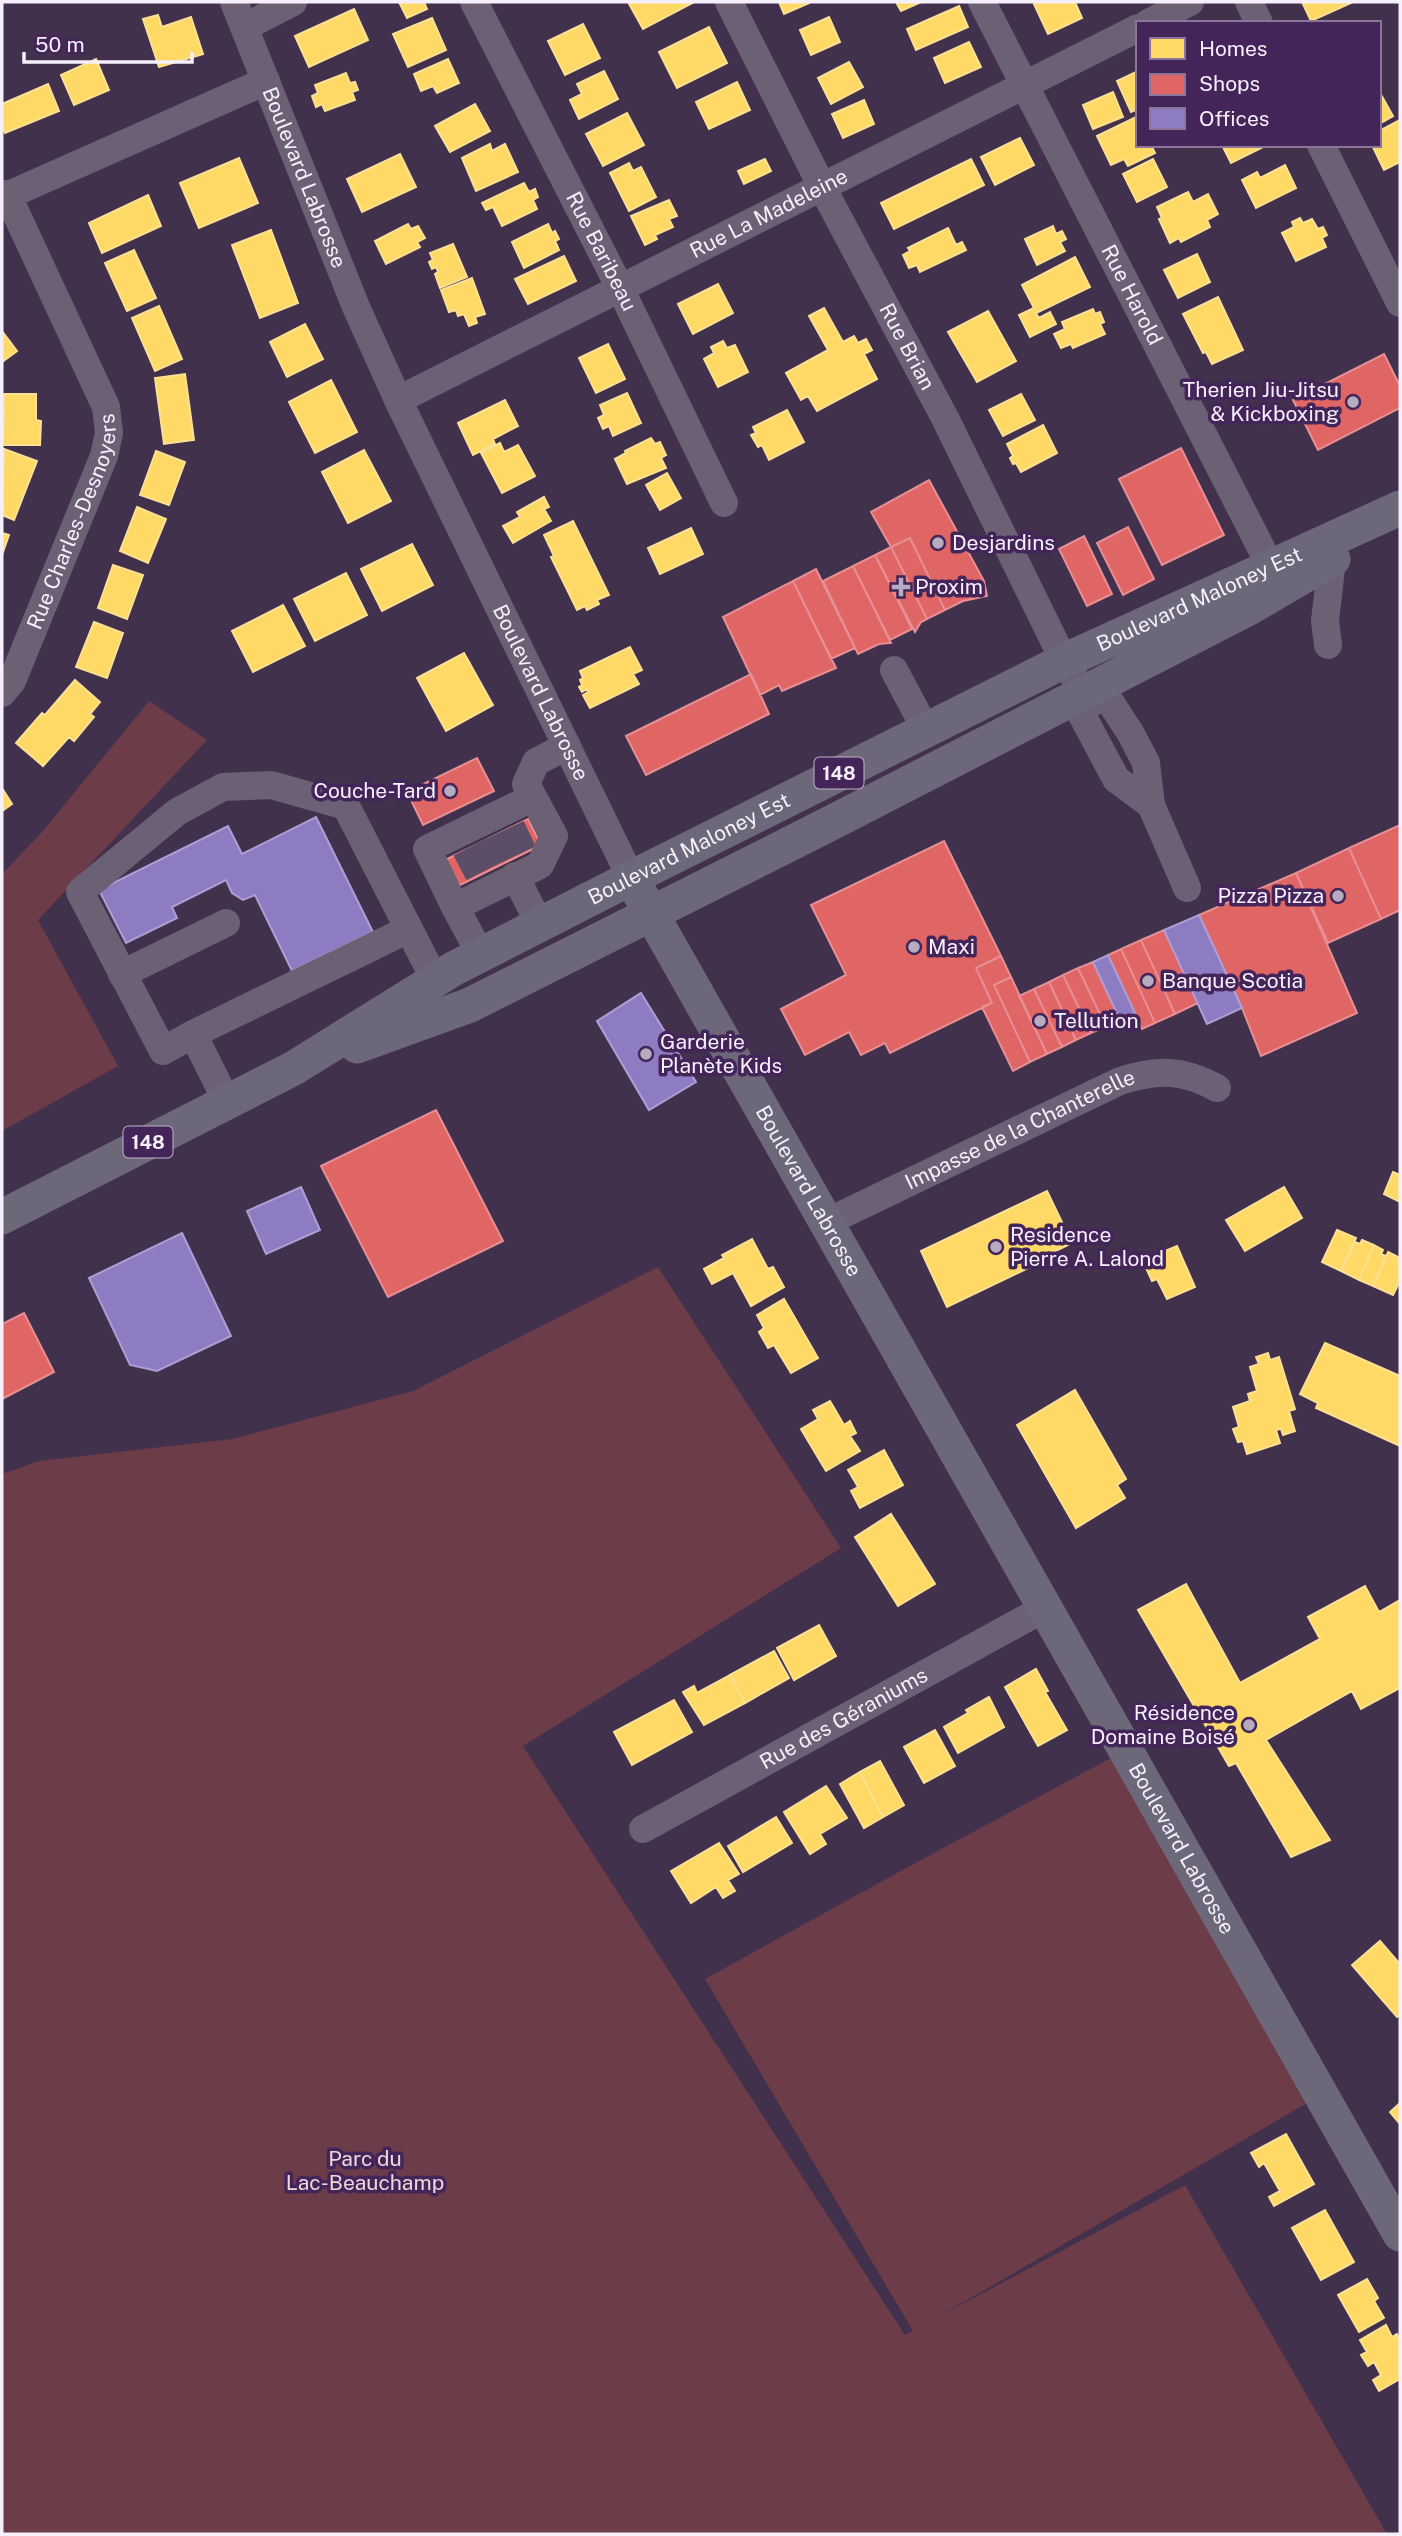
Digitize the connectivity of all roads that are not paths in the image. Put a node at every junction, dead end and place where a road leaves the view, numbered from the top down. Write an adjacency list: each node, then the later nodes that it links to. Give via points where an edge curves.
1 (293, 2): 7 (street)
2 (474, 2): 16 (street, Rue Baribeau)
3 (729, 2): 14 (street, Rue Brian)
4 (982, 2): 12 (street, Rue Harold)
5 (1190, 2): 8 (street)
6 (1249, 2): 9 (street)
7 (240, 14): 11 (street, Boulevard Labrosse)
8 (1152, 21)
9 (1258, 21)
10 (1136, 29): 12 (street, Rue La Madeleine)
11 (266, 81): 15 (street, Rue Charles-Desnoyers); 18 (street, Boulevard Labrosse)
12 (1024, 85): 14 (street, Rue La Madeleine); 23 (street, Rue Harold)
13 (1322, 147): 17 (street)
14 (821, 187): 16 (street, Rue La Madeleine); 25 (street, Rue Brian, via 945,418)
15 (5, 196): 27 (street, Rue Charles-Desnoyers, via 106,407 109,433 104,457 12,681)
16 (620, 288): 18 (street, Rue La Madeleine); 19 (street, Rue Baribeau)
17 (1400, 303)
18 (398, 400): 30 (street, Boulevard Labrosse)
19 (723, 503)
20 (1400, 508): 23 (main road, Boulevard Maloney Est / 148)
21 (1400, 520): 22 (main road, Boulevard Maloney Est / 148)
22 (1332, 560): 23 (main road, Boulevard Maloney Est / 148); 24 (street, via 1325,621)
23 (1276, 577): 25 (main road, Boulevard Maloney Est / 148); 28 (main road, Boulevard Maloney Est / 148, via 1237,614)
24 (1328, 645)
25 (1064, 662): 28 (street, Rue Brian); 29 (main road, Boulevard Maloney Est / 148)
26 (894, 670): 29 (street)
27 (2, 693)
28 (1087, 697): 34 (street, via 1082,715 1116,779 1150,805); 36 (main road, Boulevard Maloney Est / 148)
29 (926, 730): 33 (main road, Boulevard Maloney Est / 148)
30 (567, 746): 31 (street, via 536,762 526,784); 33 (street, Boulevard Labrosse)
31 (532, 798): 32 (street, via 554,836 540,865); 35 (street, via 485,831 427,849)
32 (507, 873): 35 (street); 38 (street)
33 (631, 878): 36 (main road, Boulevard Labrosse); 38 (main road, Boulevard Maloney Est / 148)
34 (1187, 888)
35 (455, 907): 40 (street)
36 (652, 914): 44 (main road, Boulevard Maloney Est / 148, via 470,1005); 48 (main road, Boulevard Labrosse)
37 (226, 923): 41 (street)
38 (540, 925): 40 (main road, Boulevard Maloney Est / 148)
39 (409, 929): 41 (street, via 346,806 271,785 223,787 177,812 80,892); 42 (street); 43 (street)
40 (481, 955): 42 (main road, Boulevard Maloney Est / 148)
41 (122, 974): 43 (street, via 163,1051)
42 (435, 980): 44 (main road, Boulevard Maloney Est / 148)
43 (193, 1034): 46 (street)
44 (294, 1068): 46 (main road, Boulevard Maloney Est / 148)
45 (1217, 1088): 48 (street, Impasse de la Chanterelle, via 1183,1073 1145,1073 1120,1081)
46 (227, 1102): 47 (main road, Boulevard Maloney Est / 148)
47 (2, 1217)
48 (827, 1222): 49 (main road, Boulevard Labrosse)
49 (1045, 1608): 50 (street, Rue des Géraniums); 51 (main road, Boulevard Labrosse)
50 (643, 1829)
51 (1398, 2224)

